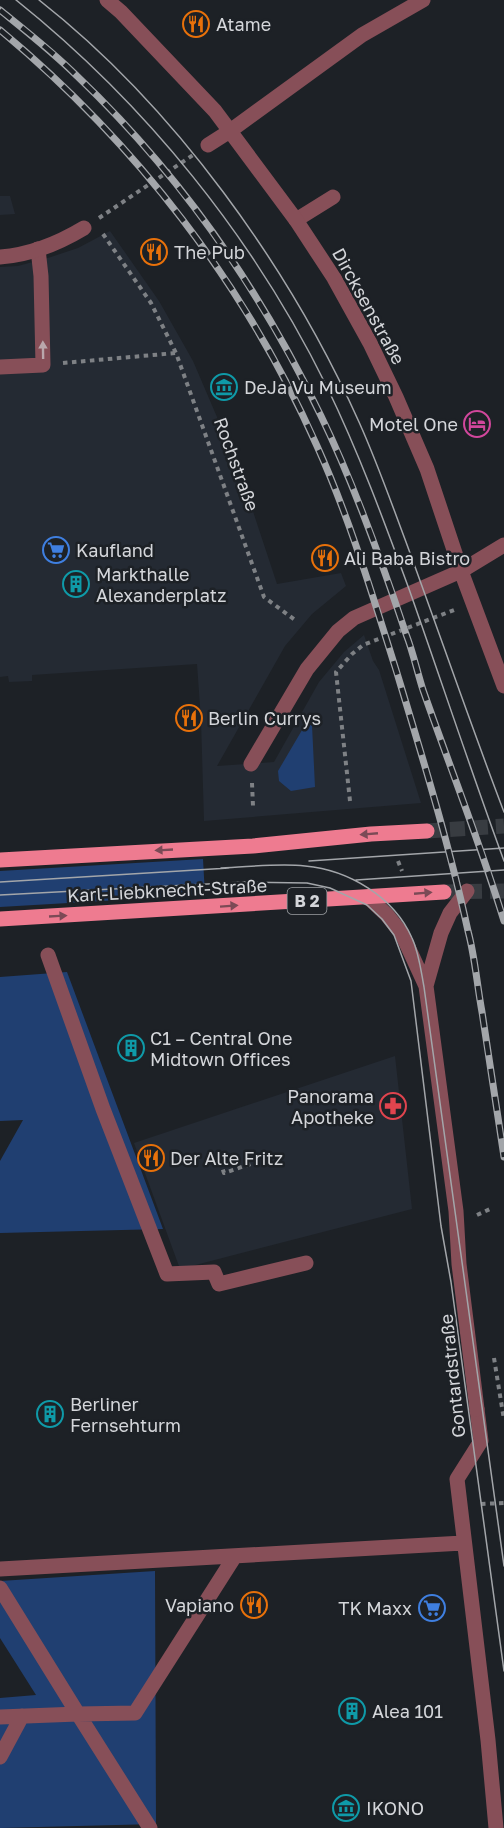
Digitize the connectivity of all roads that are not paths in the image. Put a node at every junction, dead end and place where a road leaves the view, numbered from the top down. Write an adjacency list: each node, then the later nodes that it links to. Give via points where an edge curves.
1 (107, 0): 3 (street, Dircksenstraße, via 179,72)
2 (423, 0): 3 (street, via 362,35)
3 (230, 131): 4 (street); 6 (street, Dircksenstraße)
4 (208, 145)
5 (333, 197): 6 (street)
6 (296, 220): 12 (street, Dircksenstraße, via 334,278 396,397 427,469)
7 (89, 225): 8 (street)
8 (38, 249): 9 (street); 10 (street, one-way to 8, via 43,365)
9 (0, 257)
10 (0, 368)
11 (504, 545): 12 (street)
12 (461, 571): 13 (street, Dircksenstraße); 14 (street, via 354,618 338,631 307,669)
13 (504, 686)
14 (251, 764)
15 (427, 831): 16 (main road, one-way to 16, via 253,846)
16 (0, 860)
17 (467, 891): 22 (street, Gontardstraße, via 441,933)
18 (444, 892): 19 (main road, Karl-Liebknecht-Straße / B 2, one-way to 18)
19 (368, 897): 20 (main road, Karl-Liebknecht-Straße / B 2, one-way to 19); 22 (street, Gontardstraße, via 402,934)
20 (0, 919)
21 (48, 955): 23 (street, via 167,1274 214,1272 219,1284)
22 (426, 986): 24 (street, Gontardstraße, via 481,1441 457,1479)
23 (306, 1263)
24 (463, 1543): 25 (street); 33 (street, Gontardstraße)
25 (235, 1556): 26 (street); 28 (street, via 135,1713)
26 (0, 1569)
27 (0, 1588): 28 (street)
28 (78, 1714): 29 (street); 32 (street)
29 (22, 1716): 30 (street); 31 (street)
30 (0, 1717)
31 (0, 1757)
32 (150, 1828)
33 (496, 1828)

